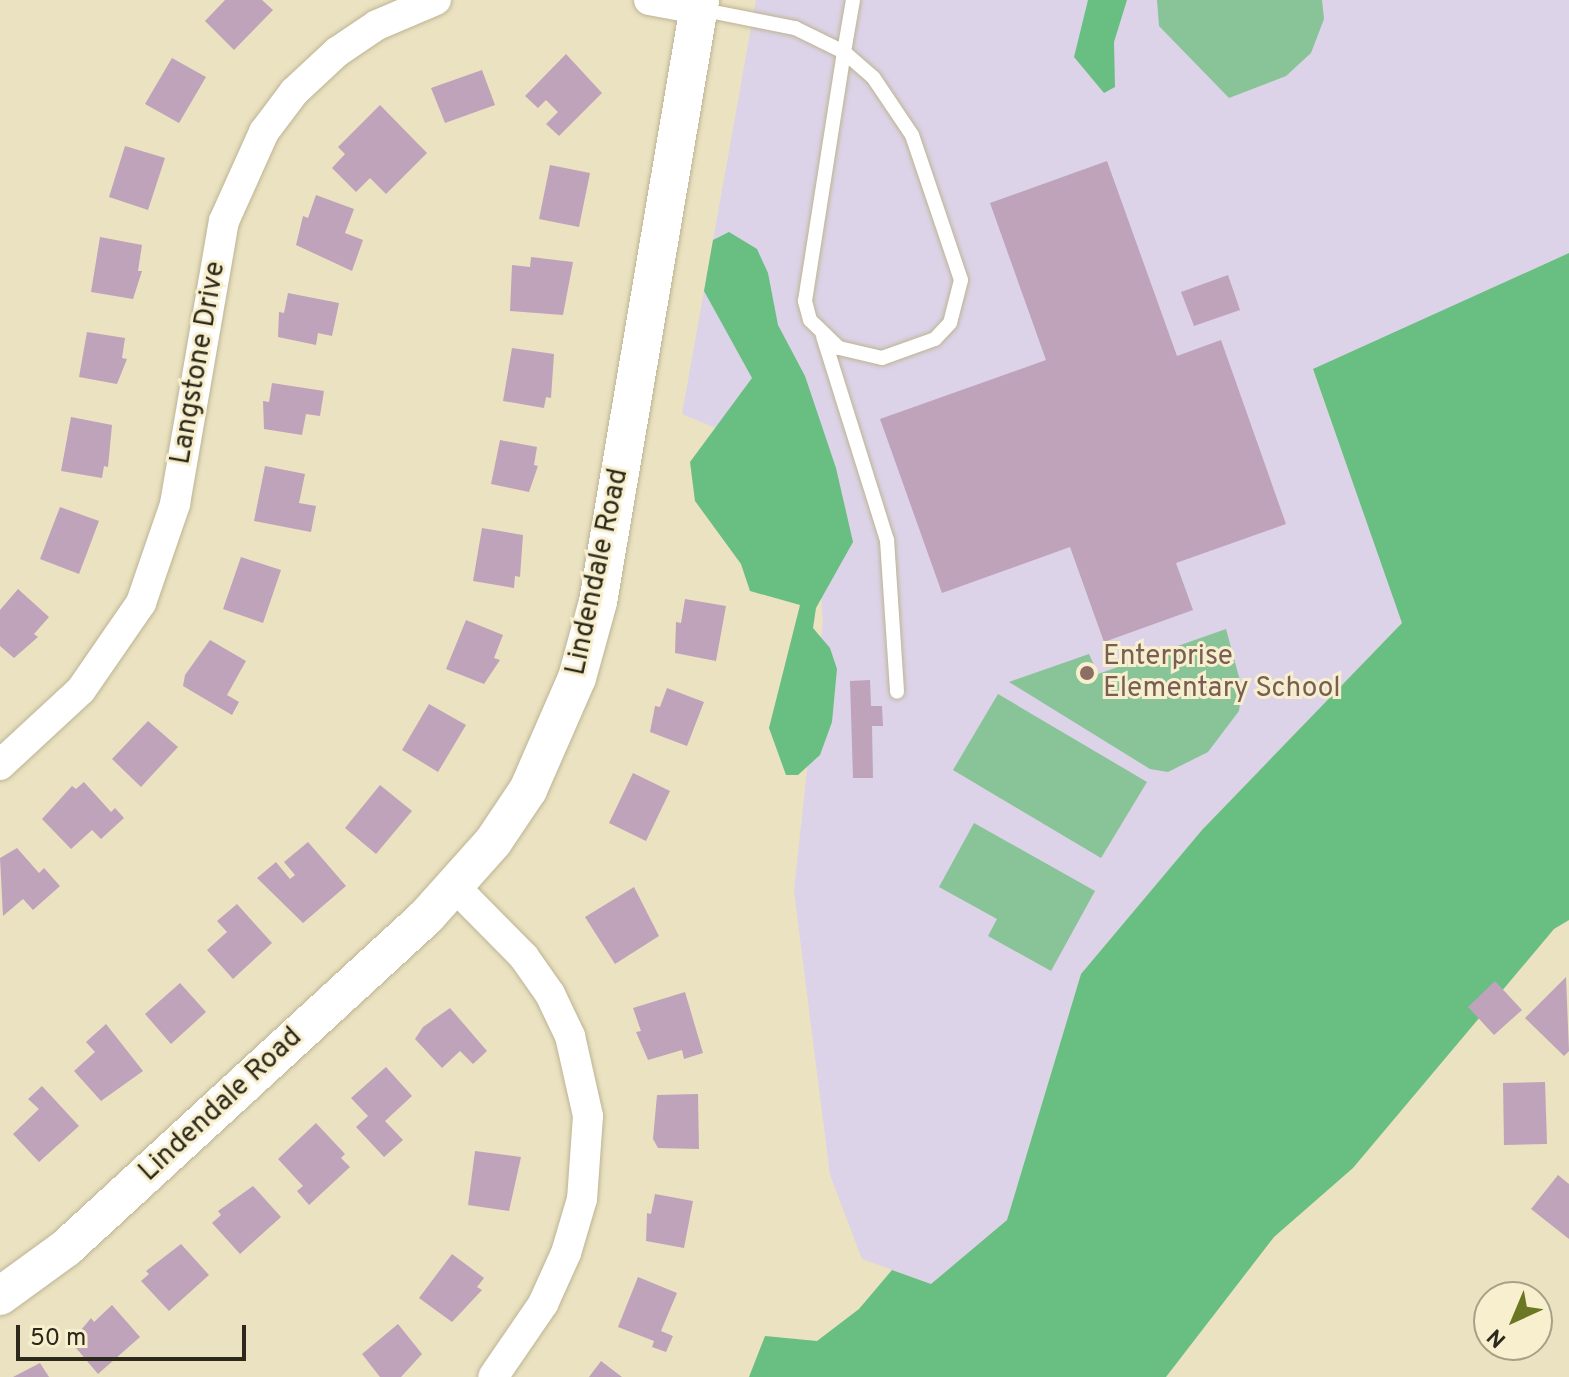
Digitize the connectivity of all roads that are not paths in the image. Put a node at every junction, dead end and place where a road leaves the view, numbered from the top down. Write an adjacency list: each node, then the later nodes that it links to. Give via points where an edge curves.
1 (436, 0): 8 (street, Langstone Drive, via 377,25 337,52 294,92 264,132 224,221 175,504 151,579 114,648 81,690)
2 (649, 0): 4 (street)
3 (853, 0): 5 (lane)
4 (699, 4): 5 (lane, via 795,28); 9 (street, Lindendale Road, via 598,602 577,678 528,790)
5 (844, 52): 6 (lane, via 806,290 810,320); 6 (lane, via 873,77 912,135 961,280 959,302 935,339 906,354 862,356)
6 (823, 336): 7 (lane, via 887,540)
7 (897, 692)
8 (0, 765)
9 (456, 888): 10 (street, Lindendale Road, via 66,1248); 11 (street, via 524,957 550,994 570,1036 588,1116 582,1199 566,1253 543,1304)
10 (0, 1296)
11 (493, 1377)

